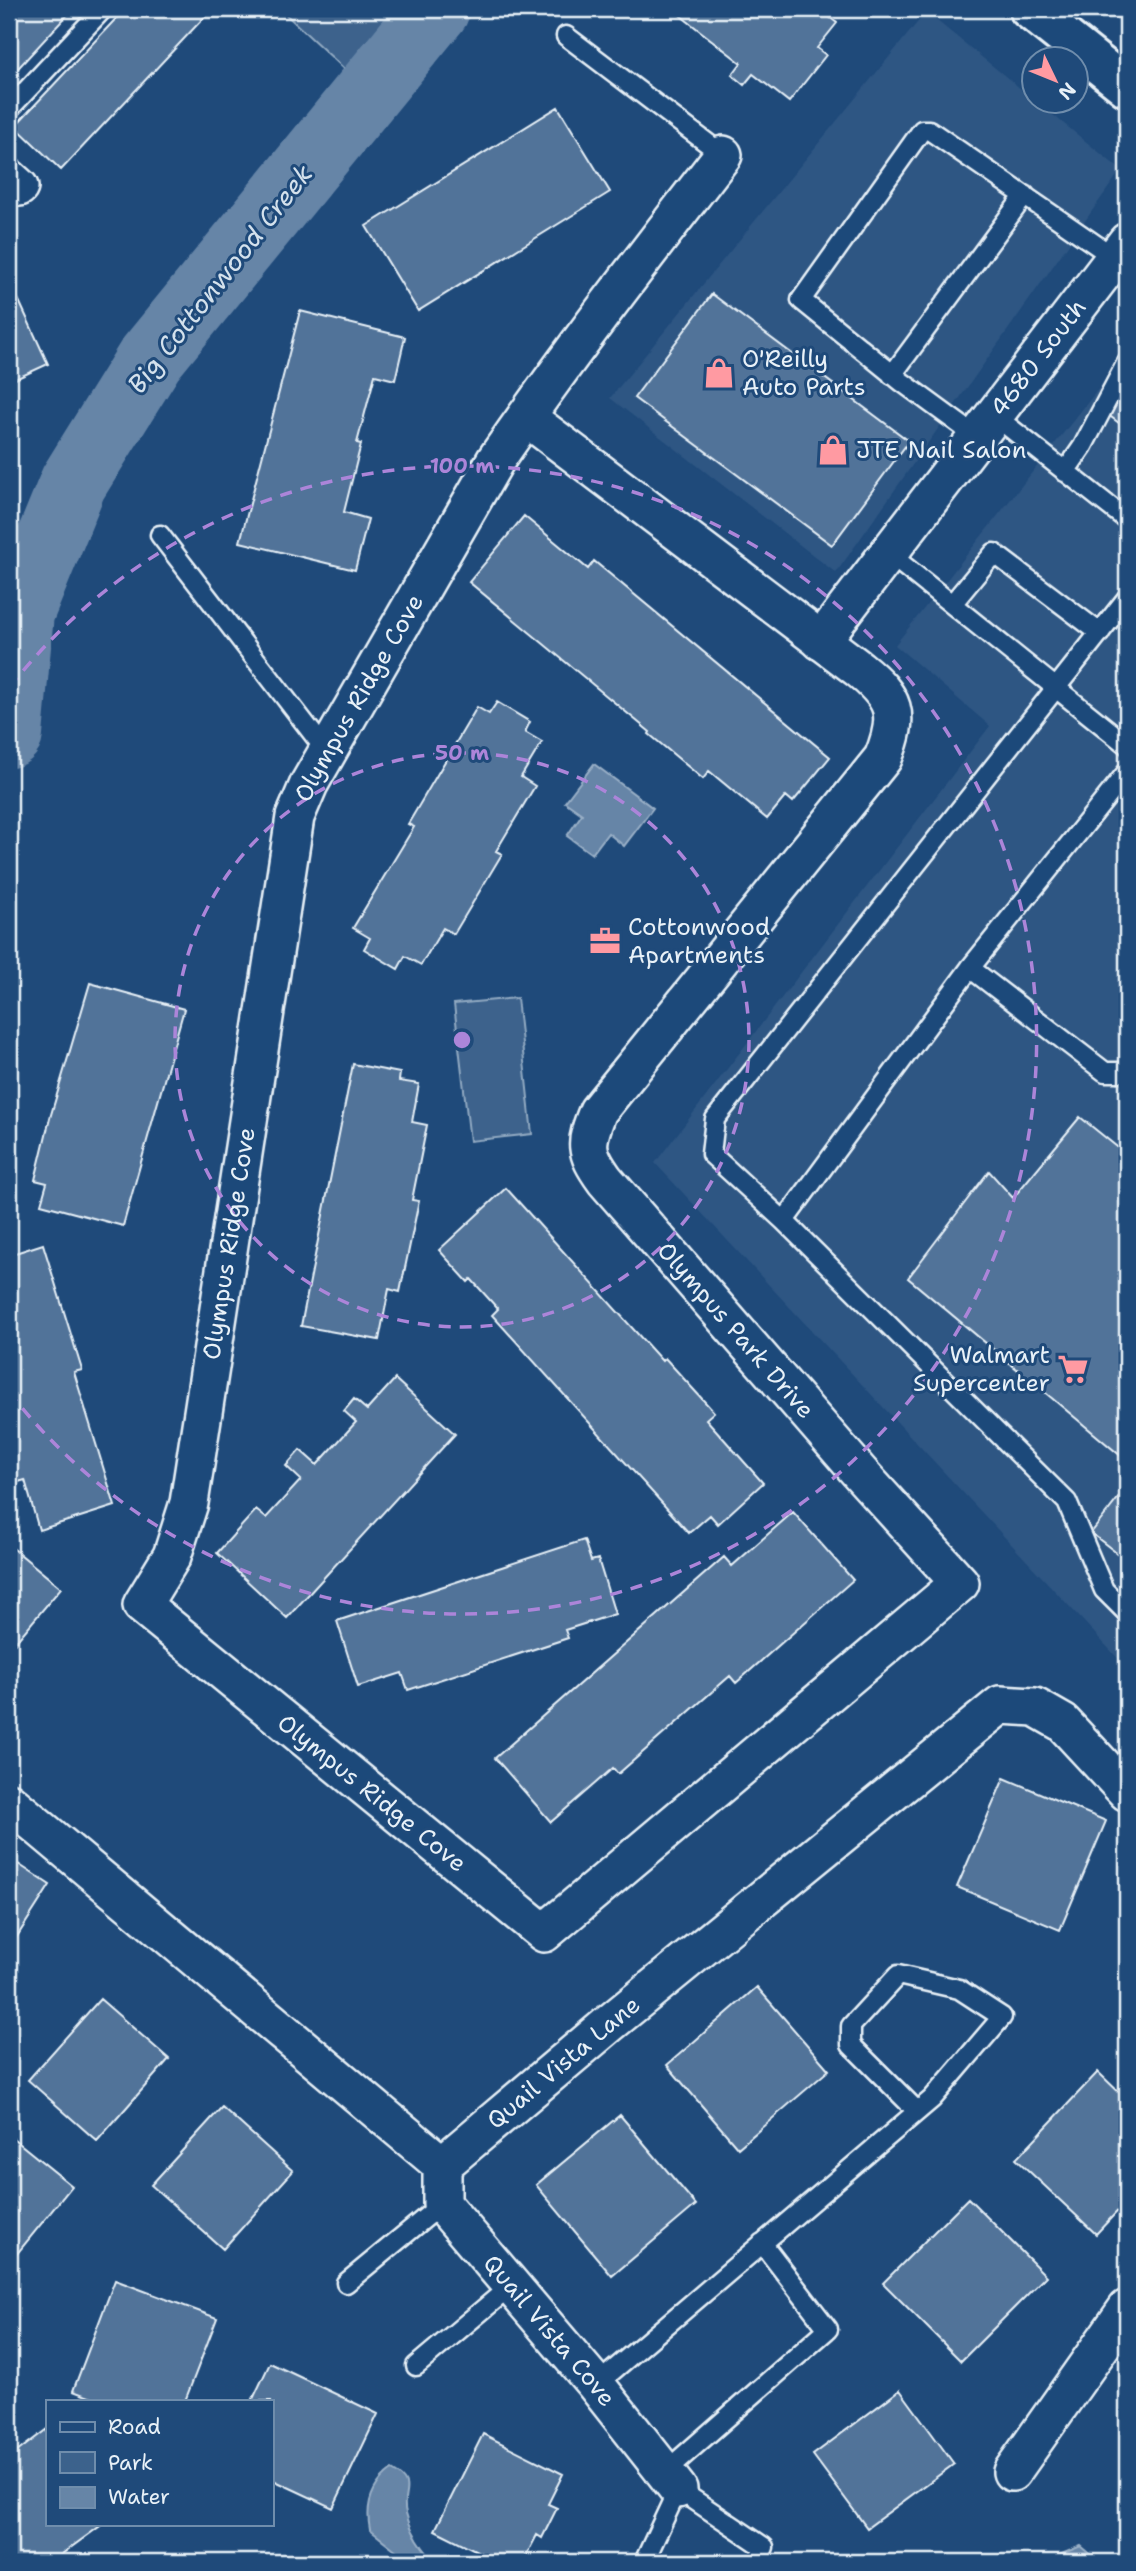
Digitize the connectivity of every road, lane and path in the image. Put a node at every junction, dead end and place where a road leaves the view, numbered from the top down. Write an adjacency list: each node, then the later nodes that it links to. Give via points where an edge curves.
1 (103, 9): 5 (lane)
2 (1029, 9): 4 (main road)
3 (566, 36): 6 (lane)
4 (1127, 87)
5 (9, 109)
6 (723, 155): 11 (street, Olympus Ridge Cove)
7 (1025, 195): 8 (lane); 10 (lane); 10 (lane, via 929,130 922,130 801,298)
8 (1121, 250): 12 (street, 4680 South)
9 (1127, 362): 13 (lane)
10 (892, 375): 12 (lane)
11 (526, 417): 20 (street); 23 (street, Olympus Ridge Cove, via 495,461)
12 (986, 426): 13 (lane); 16 (street, 4680 South)
13 (1065, 472): 14 (lane)
14 (1127, 520)
15 (160, 535): 23 (lane)
16 (888, 553): 18 (lane); 20 (street, 4680 South)
17 (1127, 598): 19 (lane)
18 (952, 604): 19 (lane, via 993,553); 21 (lane)
19 (1100, 633): 21 (lane)
20 (821, 640): 31 (street, Olympus Park Drive, via 877,684 893,709 892,735 883,758 598,1111 588,1135 590,1160 960,1583)
21 (1056, 687): 22 (lane); 27 (lane, via 715,1119 711,1154)
22 (1127, 744)
23 (327, 752): 31 (street, Olympus Ridge Cove, via 295,817 190,1503 172,1556 142,1605)
24 (1127, 772): 25 (lane)
25 (970, 968): 26 (lane, via 1105,1072); 27 (lane)
26 (1127, 1072)
27 (784, 1221): 28 (lane, via 1067,1502 1104,1590)
28 (1127, 1613)
29 (1127, 1792): 33 (street, Quail Vista Lane, via 1063,1723 1034,1707 1000,1705)
30 (9, 1802): 33 (street)
31 (544, 1933)
32 (917, 2111): 32 (lane, via 1002,2017 959,1989 898,1975 851,2026 851,2045); 35 (lane)
33 (442, 2165): 34 (street)
34 (442, 2204): 36 (lane); 37 (street, Quail Vista Cove)
35 (762, 2243): 40 (lane); 42 (lane, via 828,2329)
36 (346, 2283)
37 (512, 2286): 39 (lane); 40 (street, Quail Vista Cove)
38 (1127, 2309): 41 (street)
39 (416, 2366)
40 (596, 2385): 42 (street, Quail Vista Cove)
41 (1012, 2472)
42 (671, 2481): 43 (lane); 44 (lane, via 764,2547)
43 (643, 2562)
44 (758, 2562)

